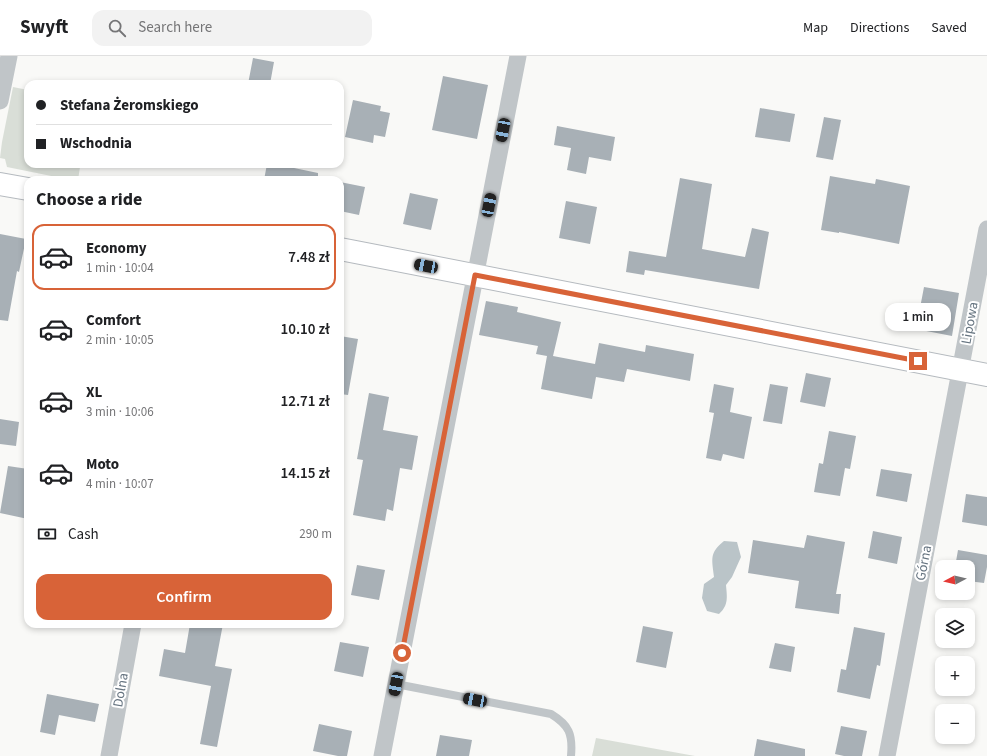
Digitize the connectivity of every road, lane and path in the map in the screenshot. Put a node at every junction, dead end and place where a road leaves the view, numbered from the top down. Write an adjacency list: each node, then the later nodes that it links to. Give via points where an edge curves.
1 (9, 56): 3 (street)
2 (518, 56): 8 (street)
3 (0, 101)
4 (0, 184): 5 (street)
5 (24, 188)
6 (987, 229): 9 (street, Lipowa)
7 (344, 250): 8 (street)
8 (475, 275): 9 (street); 12 (street)
9 (961, 370): 10 (street); 16 (street, Górna)
10 (987, 375)
11 (132, 628): 13 (street, Dolna)
12 (396, 684): 14 (street); 15 (lane, via 551,714 562,721 568,729)
13 (109, 756)
14 (382, 756)
15 (571, 756)
16 (887, 756)

